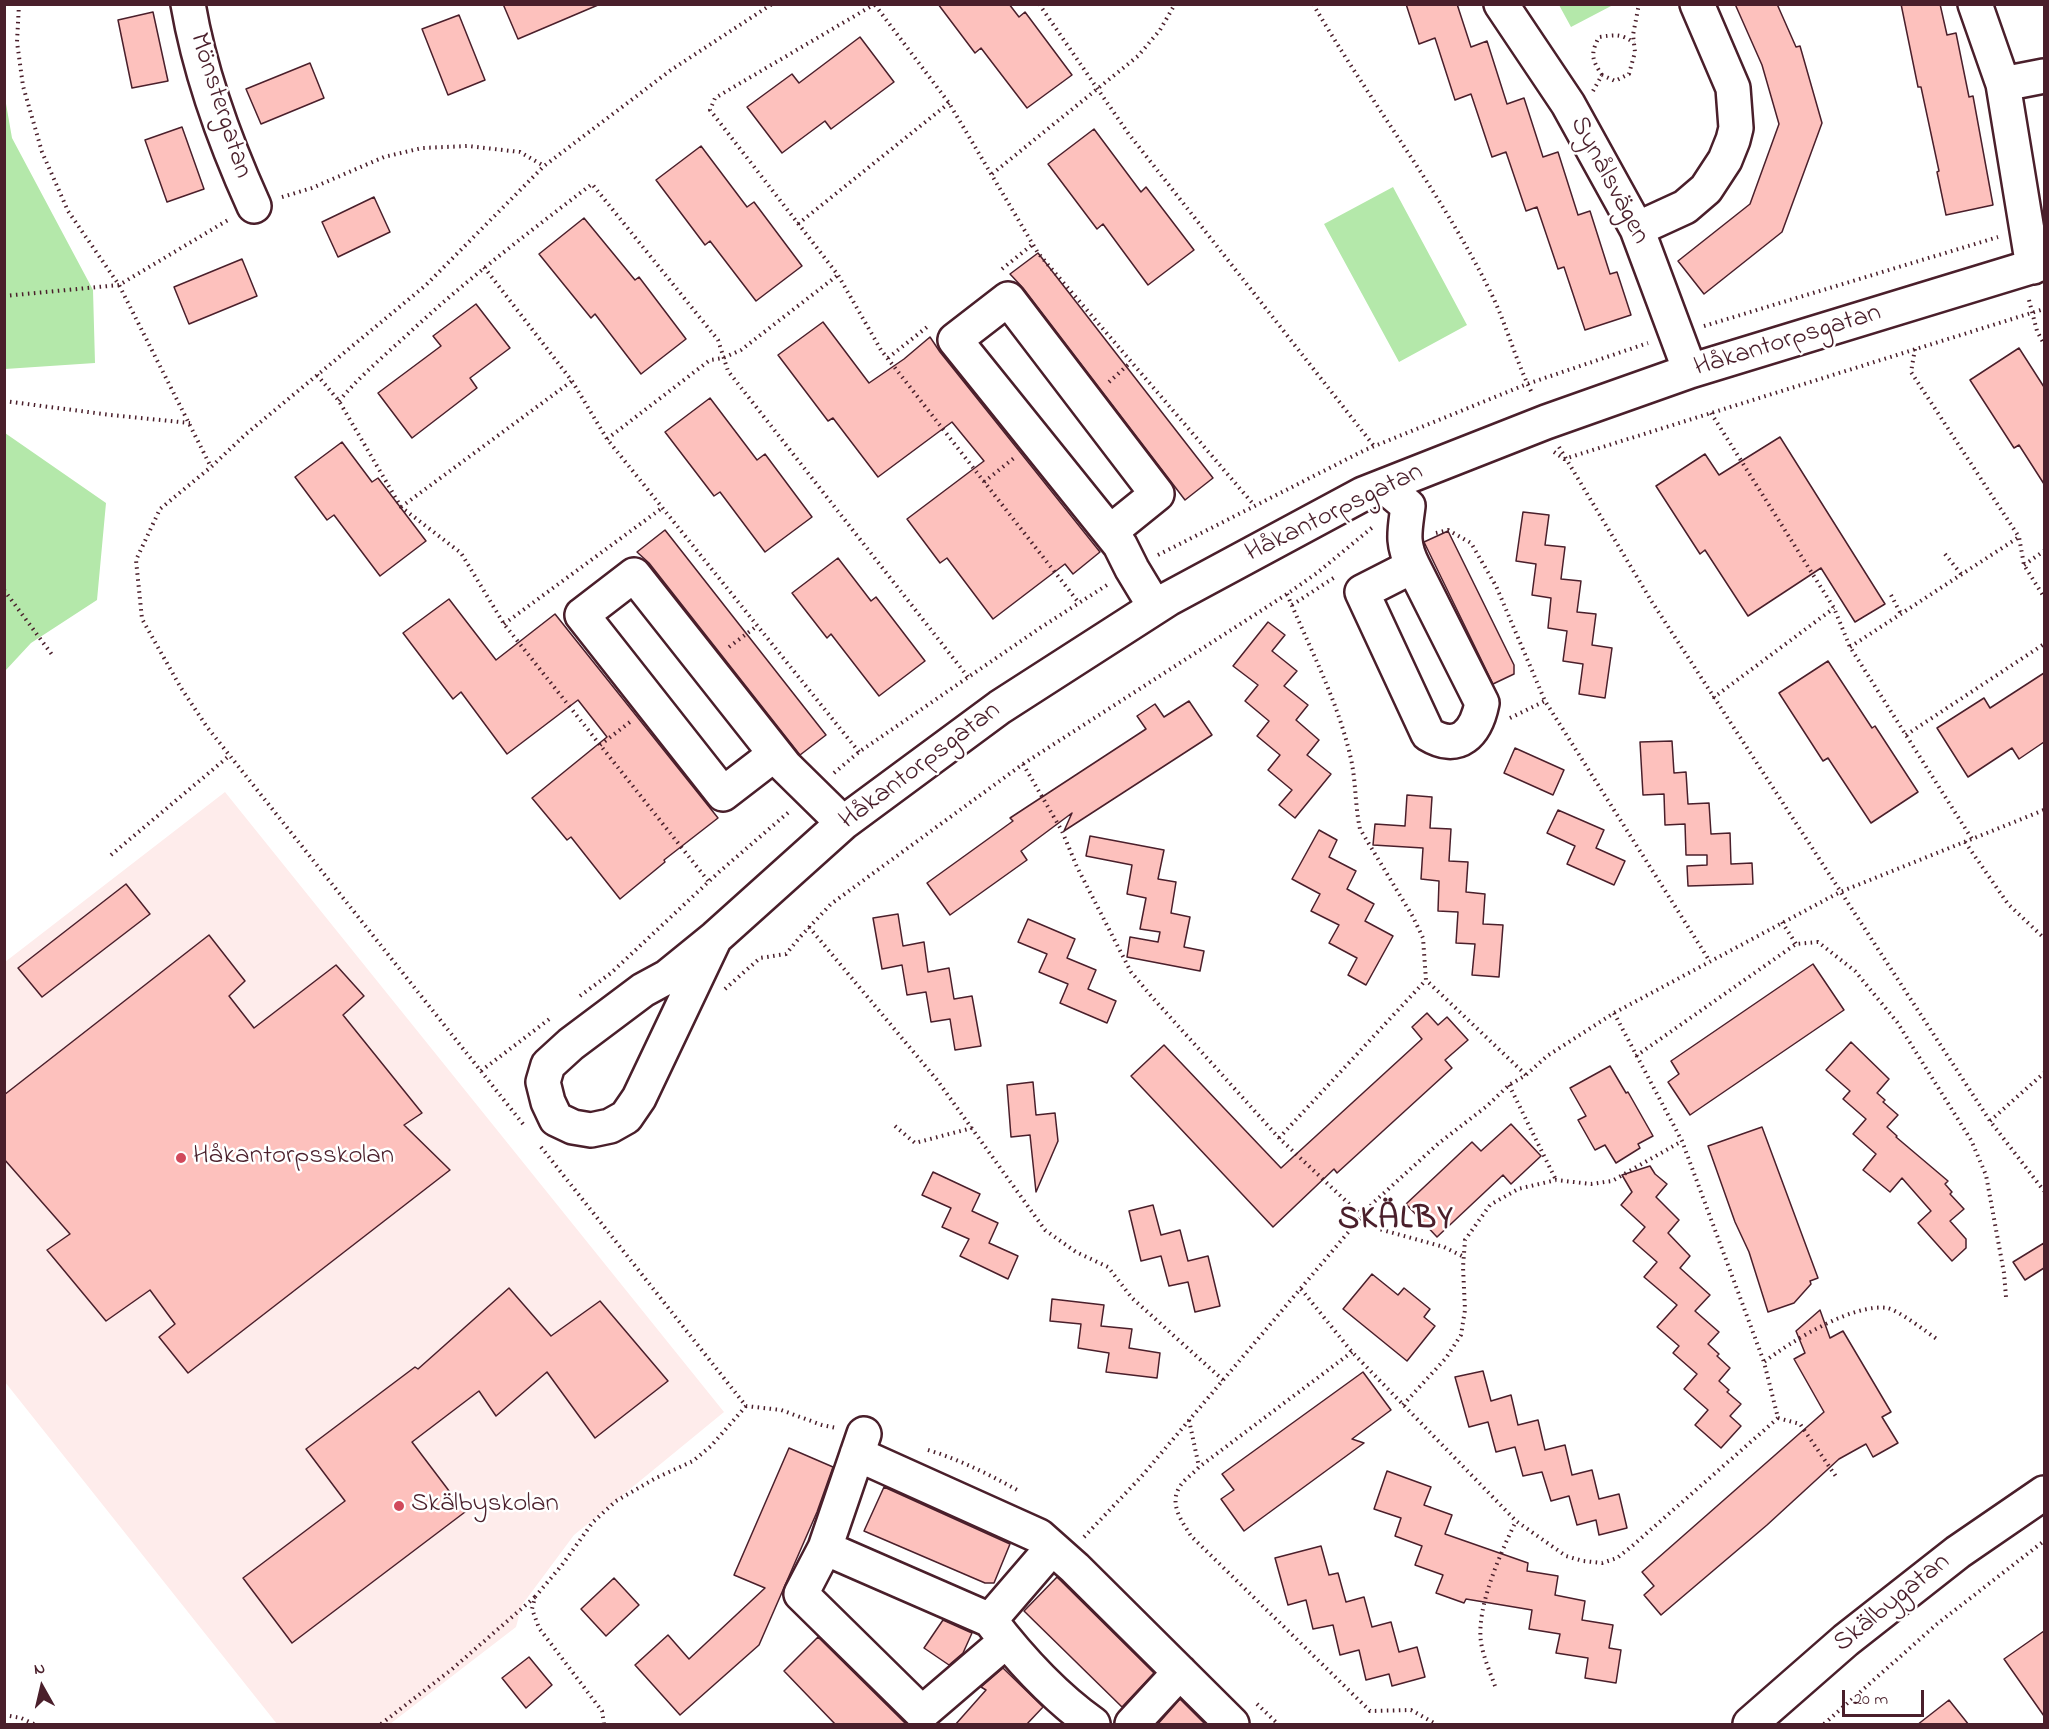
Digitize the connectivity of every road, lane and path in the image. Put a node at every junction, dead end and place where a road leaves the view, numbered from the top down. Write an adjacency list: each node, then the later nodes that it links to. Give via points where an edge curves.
1 (19, 4): 28 (path, via 16,42 23,86 42,152 68,211)
2 (188, 4): 21 (street, Mönstergatan, via 199,55 231,154)
3 (772, 4): 19 (path, via 671,70)
4 (1039, 4): 16 (path)
5 (1175, 4): 16 (path, via 1138,56)
6 (1313, 4): 32 (path, via 1437,199 1491,293 1527,384)
7 (1501, 4): 18 (street, Synålsvägen)
8 (1639, 4): 12 (path)
9 (1697, 4): 23 (street, via 1733,88 1733,140 1706,189 1685,207)
10 (1975, 4): 15 (street)
11 (875, 5): 17 (path); 22 (path, via 715,98 711,104 710,110)
12 (1634, 43): 13 (path, via 1629,74 1614,81); 13 (path, via 1625,36 1599,37 1593,47 1593,62)
13 (1602, 75): 18 (path, via 1585,102)
14 (2044, 76): 15 (street)
15 (2003, 84): 24 (street)
16 (1098, 88): 20 (path); 44 (path, via 1128,133)
17 (949, 103): 20 (path); 22 (path)
18 (1568, 104): 23 (street, Synålsvägen)
19 (544, 166): 21 (path, via 520,152 422,148); 37 (path, via 426,285)
20 (992, 174): 49 (path, via 1038,253)
21 (254, 206): 28 (path)
22 (798, 224): 27 (path)
23 (1637, 229): 32 (street, Synålsvägen)
24 (2027, 230): 26 (street); 32 (path)
25 (484, 267): 35 (path, via 591,184 718,340); 38 (path); 40 (path)
26 (2033, 267): 31 (path); 36 (street, Håkantorpsgatan)
27 (838, 275): 35 (path, via 741,350); 64 (path, via 881,350)
28 (119, 285): 29 (path); 42 (path)
29 (4, 296)
30 (2044, 309): 31 (path)
31 (2032, 312): 33 (path); 34 (path)
32 (1677, 335): 36 (street, Synålsvägen)
33 (2044, 344)
34 (1915, 350): 41 (path); 53 (path, via 1911,372)
35 (723, 358): 43 (path, via 710,360); 73 (path, via 728,371)
36 (1690, 371): 48 (street, Håkantorpsgatan, via 1546,422)
37 (317, 375): 40 (path); 47 (path)
38 (573, 381): 43 (path); 50 (path)
39 (4, 401): 42 (path)
40 (339, 401): 50 (path)
41 (1711, 413): 46 (path); 67 (path)
42 (190, 423): 47 (path)
43 (607, 439): 51 (path)
44 (1374, 446)
45 (1549, 449): 46 (path)
46 (1564, 459): 74 (path)
47 (211, 467): 80 (path, via 160,509 136,560 142,619 181,688)
48 (1396, 496): 56 (street); 61 (path, via 1376,524); 66 (street, Håkantorpsgatan, via 1363,494)
49 (1254, 505)
50 (401, 507): 69 (path, via 461,553)
51 (662, 508): 69 (path); 78 (path)
52 (1110, 532): 52 (street, via 954,340 1008,299 1157,494); 66 (street)
53 (2019, 537): 57 (path); 58 (path)
54 (2044, 551): 57 (path)
55 (1945, 554): 58 (path)
56 (1409, 559): 60 (street); 60 (street, via 1482,703 1478,721 1467,736 1452,741 1428,734); 95 (path, via 1423,536 1448,531 1471,543 1496,586 1545,701)
57 (2024, 565): 63 (path)
58 (1961, 574): 68 (path)
59 (4, 590): 72 (path)
60 (1362, 592): 65 (path, via 1338,575)
61 (1287, 594): 65 (path); 81 (path)
62 (1892, 595): 68 (path)
63 (2044, 597)
64 (1079, 603)
65 (1292, 605): 96 (path, via 1330,690 1351,760 1360,828 1423,938)
66 (1155, 607): 83 (street, Håkantorpsgatan, via 1000,707)
67 (1834, 608): 71 (path); 74 (path)
68 (1901, 614): 71 (path)
69 (504, 624): 77 (path)
70 (2044, 644): 76 (path)
71 (1850, 646): 76 (path)
72 (52, 656)
73 (968, 677)
74 (1713, 698): 88 (path)
75 (653, 705): 77 (path); 79 (street, via 723,794); 79 (street, via 582,615 634,575)
76 (1906, 735): 84 (path)
77 (600, 745): 87 (path)
78 (859, 752)
79 (775, 754): 83 (street)
80 (230, 756): 86 (path); 104 (path)
81 (1023, 764): 90 (path, via 831,904); 106 (path, via 1062,831 1131,972)
82 (2044, 810): 84 (path)
83 (843, 823): 91 (street, Håkantorpsgatan)
84 (1972, 839): 85 (path)
85 (1965, 842): 88 (path); 92 (path, via 2008,904)
86 (111, 855)
87 (709, 882)
88 (1840, 892): 89 (path); 102 (path)
89 (1782, 922): 93 (path); 95 (path)
90 (809, 927): 94 (path); 105 (path, via 937,1080)
91 (715, 938): 91 (street, Håkantorpsgatan, via 548,1065 543,1082 556,1119 591,1130 626,1117 639,1098)
92 (2044, 938)
93 (1796, 944): 98 (path); 114 (path, via 1818,942 1855,971 1897,1022 1971,1140 1986,1175)
94 (786, 954)
95 (1709, 960): 97 (path)
96 (1426, 980): 100 (path); 106 (path)
97 (1614, 1013): 98 (path); 100 (path)
98 (1636, 1056): 107 (path)
99 (2044, 1073): 102 (path)
100 (1526, 1075): 101 (path)
101 (1509, 1085): 109 (path); 111 (path, via 1439,1143)
102 (1990, 1121): 110 (path)
103 (896, 1126): 105 (path, via 915,1143)
104 (525, 1127)
105 (972, 1128): 118 (path, via 1045,1230 1076,1252 1108,1267 1132,1298)
106 (1279, 1138): 111 (path)
107 (1682, 1141): 109 (path, via 1612,1181 1591,1184); 117 (path)
108 (540, 1146): 130 (path, via 746,1406 693,1461 656,1478 608,1508)
109 (1556, 1180): 112 (path, via 1518,1189 1490,1204 1466,1240)
110 (2044, 1191)
111 (1362, 1216): 112 (path, via 1379,1229 1444,1247); 113 (path)
112 (1464, 1257): 119 (path, via 1465,1310 1461,1335 1446,1358)
113 (1301, 1288): 116 (path); 118 (path)
114 (2006, 1297)
115 (1938, 1340): 117 (path, via 1889,1308 1870,1308 1795,1341)
116 (1352, 1352): 119 (path); 122 (path)
117 (1764, 1362): 120 (path)
118 (1223, 1380): 121 (path)
119 (1402, 1405): 125 (path)
120 (1778, 1418): 123 (path, via 1800,1424); 125 (path, via 1617,1558 1602,1563 1566,1556)
121 (1189, 1420): 122 (path); 126 (path)
122 (1199, 1467): 141 (path, via 1179,1487 1176,1496 1177,1513 1191,1536 1370,1711 1411,1710)
123 (1837, 1478)
124 (2044, 1493): 142 (street, Skälbygatan, via 1958,1552 1846,1640)
125 (1516, 1521): 133 (path, via 1498,1557 1480,1626)
126 (1084, 1538)
127 (2044, 1541): 143 (path, via 1937,1624)
128 (825, 1548): 129 (street, via 860,1444 1039,1536); 131 (street); 131 (street, via 801,1594 922,1713)
129 (1052, 1548): 131 (street); 132 (street)
130 (535, 1597): 137 (path); 138 (path, via 532,1609 539,1628 602,1711)
131 (998, 1631): 135 (street)
132 (1180, 1672): 139 (street); 140 (street)
133 (1495, 1686)
134 (4, 1715): 136 (path)
135 (1079, 1720)
136 (34, 1725)
137 (381, 1725)
138 (604, 1725)
139 (1132, 1725)
140 (1232, 1725)
141 (1436, 1725)
142 (1750, 1725)
143 (1824, 1725)

